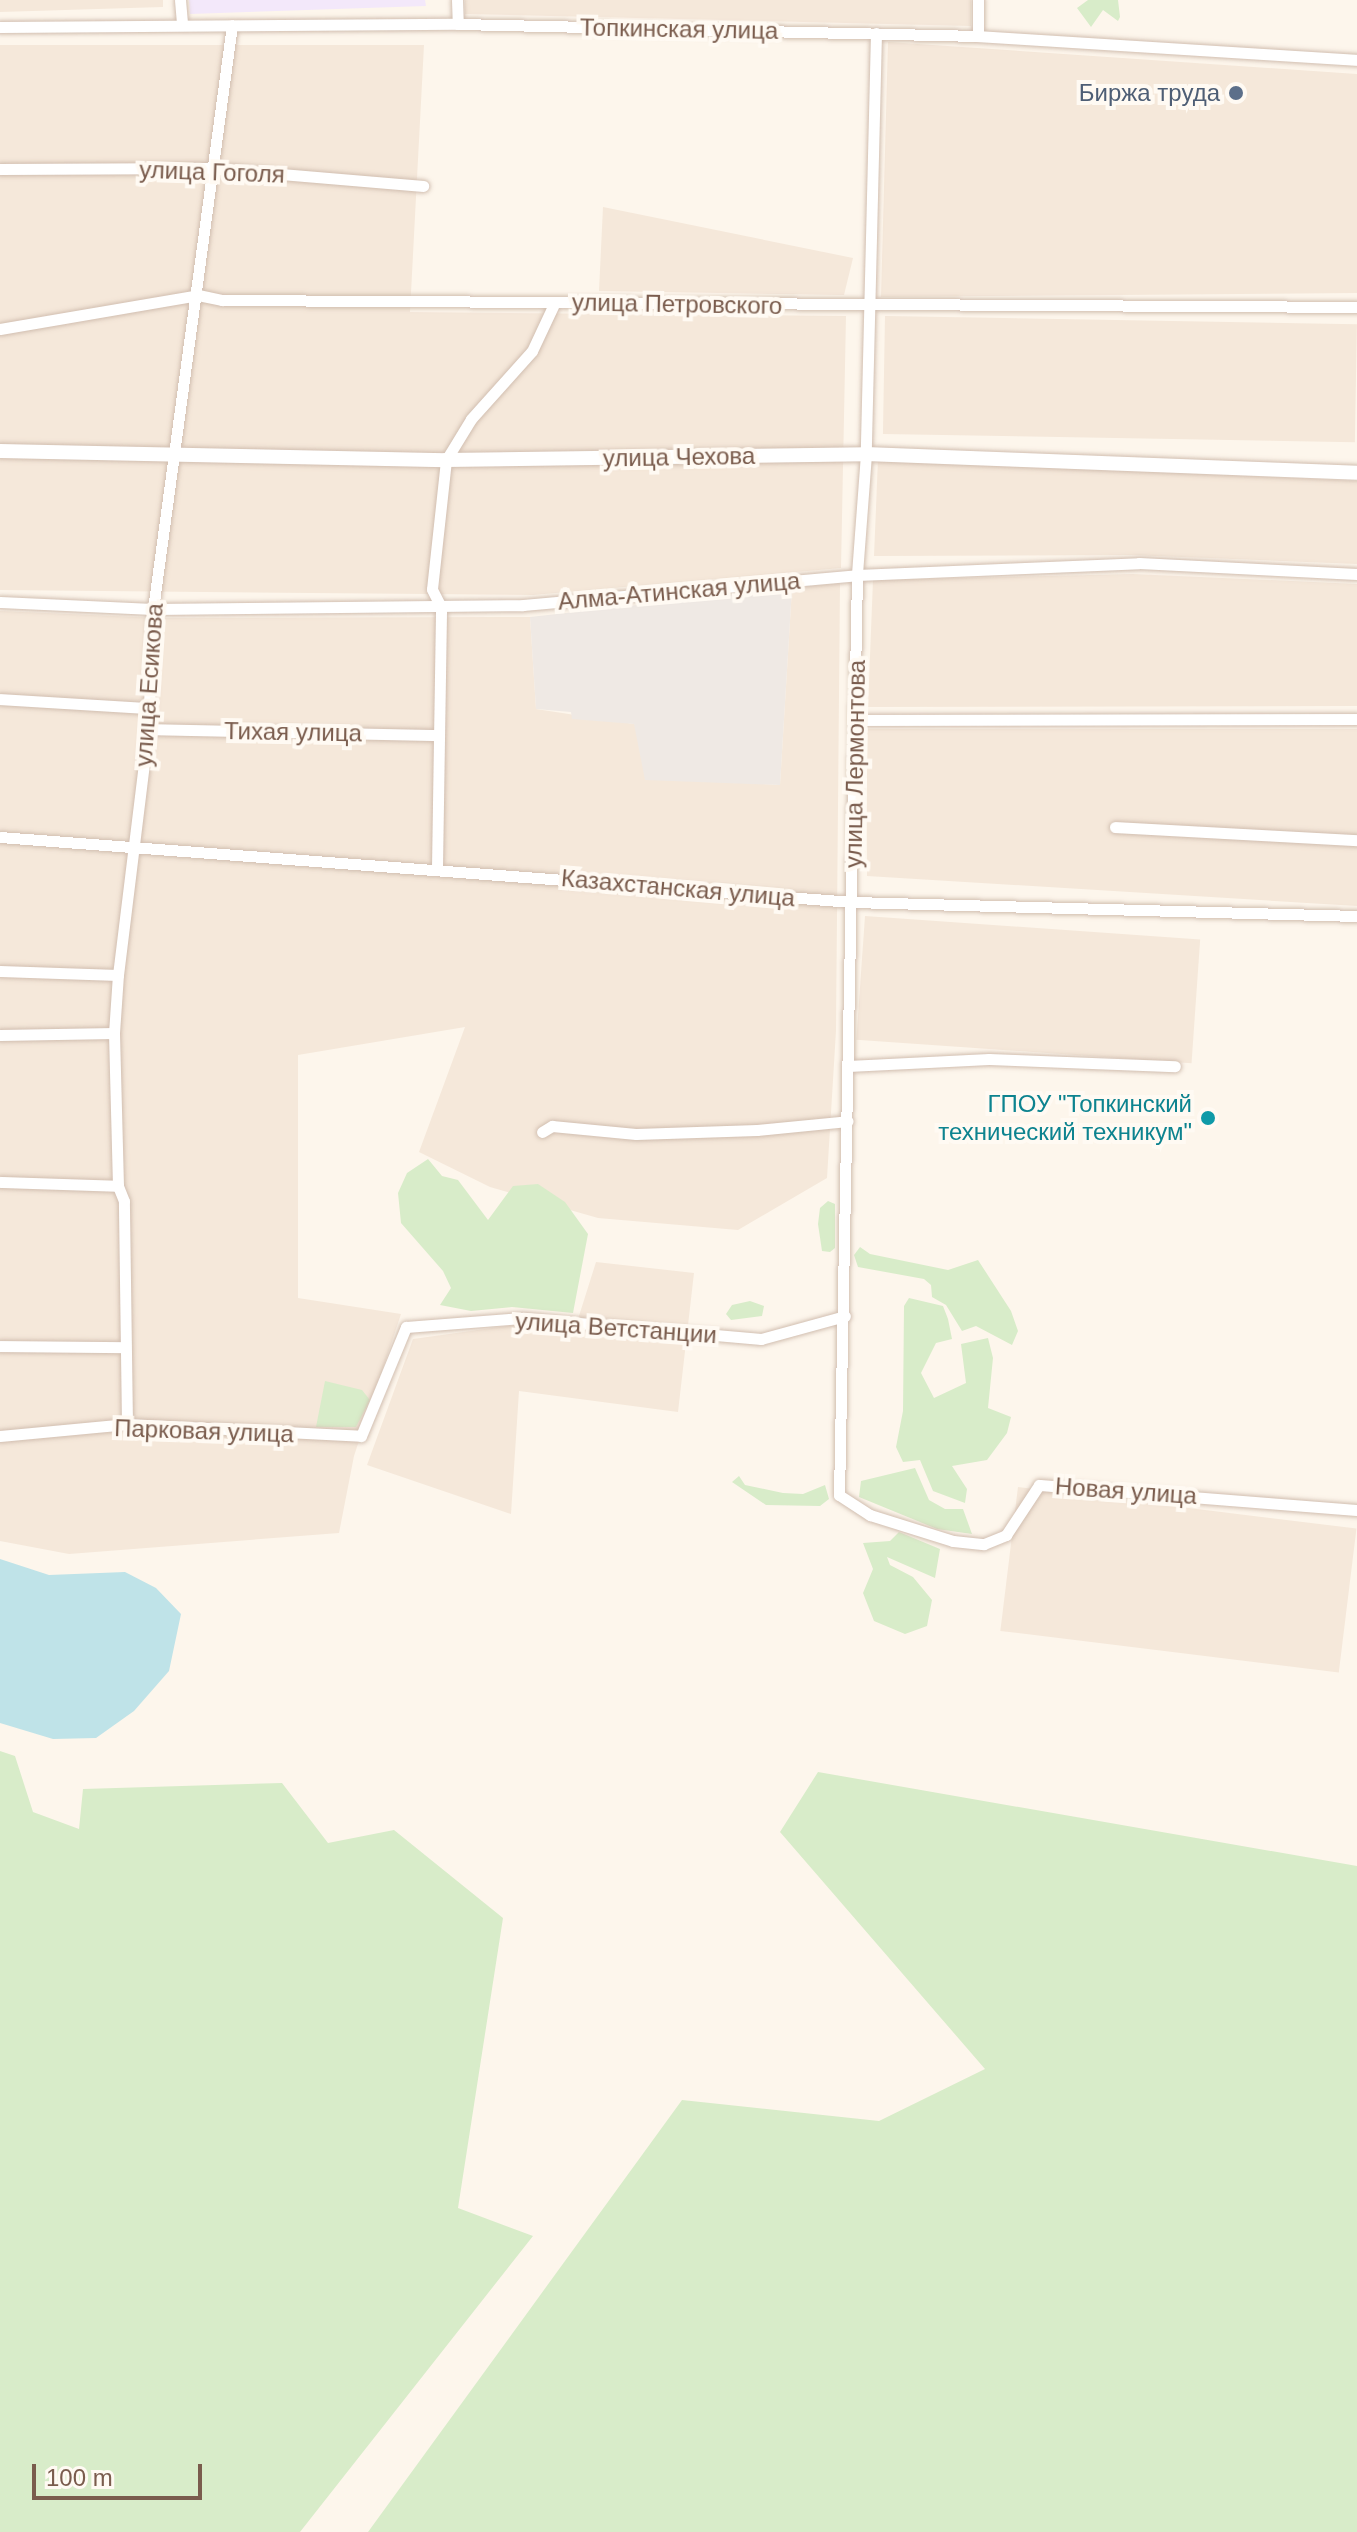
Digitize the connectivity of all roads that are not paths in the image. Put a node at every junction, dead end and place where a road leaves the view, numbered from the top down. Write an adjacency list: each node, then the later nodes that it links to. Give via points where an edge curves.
1 (180, 0): 4 (street)
2 (457, 0): 5 (street)
3 (978, 0): 9 (street)
4 (182, 24): 6 (street, Топкинская улица); 7 (street, Топкинская улица)
5 (458, 24): 6 (street, Топкинская улица); 8 (street, Топкинская улица)
6 (232, 25): 11 (street, улица Есикова)
7 (0, 27)
8 (876, 33): 9 (street, Топкинская улица); 16 (street, улица Лермонтова)
9 (978, 36): 10 (street, Топкинская улица)
10 (1357, 60)
11 (210, 168): 12 (street, улица Гоголя); 13 (street, улица Гоголя); 14 (street, улица Есикова)
12 (0, 169)
13 (423, 186)
14 (198, 295): 15 (street, улица Петровского, via 222,300); 18 (street, улица Петровского); 20 (street, улица Есикова)
15 (555, 302): 16 (street, улица Петровского); 22 (street, via 532,351 471,419)
16 (868, 306): 17 (street, улица Петровского); 21 (street, улица Лермонтова)
17 (1357, 307)
18 (0, 329)
19 (0, 451): 20 (street, улица Чехова)
20 (172, 452): 22 (street, улица Чехова); 28 (street, улица Есикова)
21 (866, 454): 22 (street, улица Чехова); 23 (street, улица Чехова); 25 (street, улица Лермонтова)
22 (446, 460): 27 (street, via 432,589)
23 (1357, 473)
24 (1357, 574): 25 (street, Алма-Атинская улица, via 1139,563)
25 (857, 575): 27 (street, Алма-Атинская улица); 32 (street, улица Лермонтова)
26 (0, 602): 28 (street, Алма-Атинская улица)
27 (441, 607): 28 (street, Алма-Атинская улица); 34 (street)
28 (153, 609): 30 (street, улица Есикова)
29 (0, 699): 30 (street)
30 (149, 708): 33 (street, улица Есикова)
31 (1357, 719): 32 (street)
32 (856, 720): 40 (street, улица Лермонтова)
33 (148, 729): 34 (street, Тихая улица); 38 (street, улица Есикова)
34 (438, 735): 39 (street)
35 (1115, 827): 37 (street)
36 (0, 837): 38 (street, Казахстанская улица)
37 (1357, 840)
38 (135, 847): 39 (street, Казахстанская улица); 43 (street, улица Есикова)
39 (437, 867): 40 (street, Казахстанская улица)
40 (853, 902): 41 (street, Казахстанская улица); 46 (street, улица Лермонтова)
41 (1357, 916)
42 (0, 971): 43 (street)
43 (118, 975): 44 (street, улица Есикова)
44 (114, 1033): 45 (street); 51 (street, улица Есикова)
45 (0, 1035)
46 (848, 1066): 47 (street, via 989,1059); 48 (street, улица Лермонтова)
47 (1175, 1066)
48 (848, 1121): 49 (street, via 757,1130 636,1134 552,1126); 52 (street, улица Лермонтова)
49 (542, 1132)
50 (0, 1182): 51 (street)
51 (118, 1186): 54 (street, улица Есикова, via 124,1201)
52 (845, 1316): 57 (street, улица Ветстанции, via 761,1339 522,1318 406,1327); 58 (street, улица Лермонтова)
53 (0, 1346): 54 (street)
54 (125, 1347): 55 (street, улица Есикова)
55 (127, 1424): 56 (street, Парковая улица); 57 (street, Парковая улица)
56 (0, 1436)
57 (361, 1436)
58 (839, 1495): 59 (street, Новая улица, via 870,1515 953,1541 984,1544 1006,1535 1039,1485)
59 (1357, 1510)

